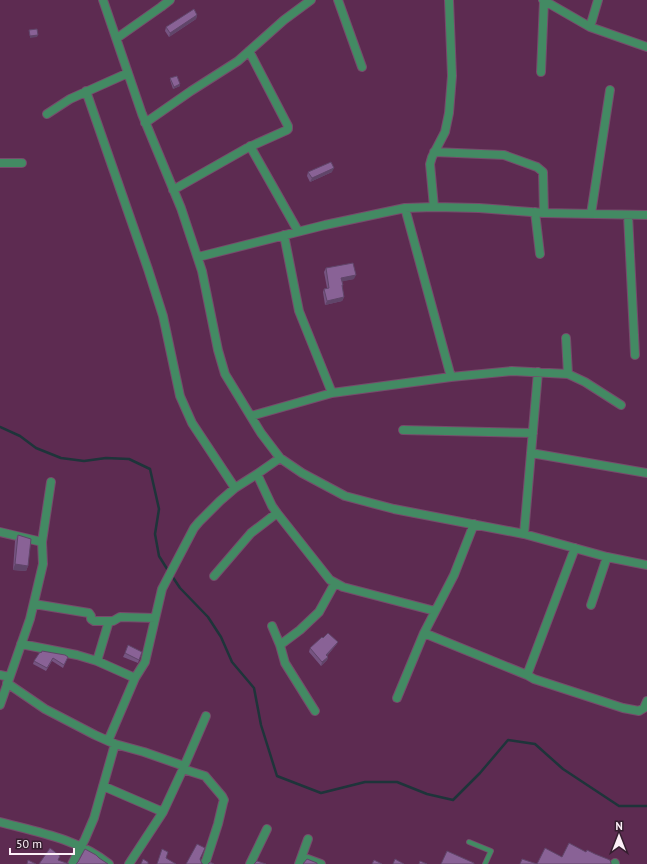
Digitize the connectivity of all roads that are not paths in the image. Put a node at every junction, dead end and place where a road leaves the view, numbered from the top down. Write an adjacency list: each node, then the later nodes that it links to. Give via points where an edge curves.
1 (103, 0): 9 (street)
2 (170, 0): 9 (street)
3 (309, 0): 11 (street)
4 (338, 0): 12 (street)
5 (449, 0): 20 (street, via 452,76 449,113 445,132)
6 (598, 0): 8 (street)
7 (544, 1): 8 (street); 13 (street)
8 (590, 27): 10 (street)
9 (117, 38): 14 (street)
10 (647, 47)
11 (249, 51): 18 (street); 19 (street, via 288,126 287,130)
12 (362, 67)
13 (542, 72)
14 (128, 73): 16 (street); 18 (street)
15 (610, 90): 28 (street)
16 (86, 91): 17 (street); 50 (street, via 163,316 180,396 192,423)
17 (47, 114)
18 (145, 123): 23 (street)
19 (250, 146): 23 (street); 31 (street)
20 (434, 152): 24 (street, via 430,164); 27 (street, via 504,155 537,167 543,172)
21 (0, 163): 22 (street)
22 (22, 163)
23 (173, 190): 34 (street)
24 (434, 207): 25 (street); 26 (street)
25 (405, 208): 31 (street); 39 (street)
26 (535, 212): 27 (street); 33 (street)
27 (544, 213): 28 (street)
28 (592, 214): 29 (street)
29 (628, 215): 30 (street); 36 (street)
30 (647, 215)
31 (298, 231): 32 (street)
32 (284, 235): 34 (street); 40 (street, via 299,311)
33 (540, 254)
34 (198, 257): 42 (street, via 225,374)
35 (566, 338): 38 (street)
36 (634, 355)
37 (538, 372): 38 (street); 39 (street, via 512,371); 44 (street)
38 (568, 374): 41 (street)
39 (451, 377): 40 (street)
40 (332, 393): 42 (street)
41 (621, 405)
42 (251, 416): 46 (street)
43 (403, 430): 44 (street)
44 (533, 432): 45 (street)
45 (532, 452): 47 (street); 54 (street)
46 (280, 458): 48 (street); 52 (street, via 302,474 345,496 394,509)
47 (647, 473)
48 (257, 474): 50 (street); 51 (street)
49 (51, 482): 55 (street)
50 (235, 488): 64 (street, via 194,528 162,589)
51 (277, 513): 59 (street, via 251,532); 60 (street)
52 (474, 524): 54 (street); 63 (street, via 454,575)
53 (0, 532): 55 (street)
54 (524, 534): 56 (street)
55 (42, 542): 61 (street, via 43,564)
56 (575, 548): 57 (street); 72 (street)
57 (606, 557): 58 (street); 62 (street)
58 (647, 565)
59 (214, 576)
60 (335, 583): 63 (street); 69 (street, via 319,612)
61 (34, 604): 65 (street, via 90,613 94,621); 68 (street)
62 (591, 606)
63 (435, 611): 67 (street)
64 (154, 618): 65 (street, via 120,617); 73 (street, via 145,662)
65 (109, 621): 70 (street)
66 (272, 626): 69 (street)
67 (424, 632): 72 (street); 75 (street)
68 (21, 644): 70 (street); 74 (street)
69 (280, 645): 78 (street, via 286,663)
70 (97, 661): 73 (street)
71 (0, 675): 74 (street)
72 (527, 675): 76 (street, via 623,708 639,711 644,708)
73 (136, 678): 80 (street)
74 (8, 680): 77 (street); 80 (street, via 45,709)
75 (397, 698)
76 (647, 701)
77 (0, 705)
78 (315, 711)
79 (206, 716): 81 (street)
80 (111, 742): 81 (street); 82 (street)
81 (184, 768): 83 (street); 90 (street, via 205,776 223,798)
82 (103, 786): 83 (street); 88 (street, via 94,818)
83 (163, 812): 93 (street)
84 (0, 822): 88 (street, via 50,835)
85 (267, 829): 94 (street)
86 (308, 839): 89 (street)
87 (469, 842): 96 (lane, via 491,851)
88 (81, 847): 91 (street); 92 (street)
89 (300, 861): 95 (street)
90 (208, 863)
91 (72, 864)
92 (109, 864)
93 (129, 864)
94 (250, 864)
95 (321, 864)
96 (485, 864)

